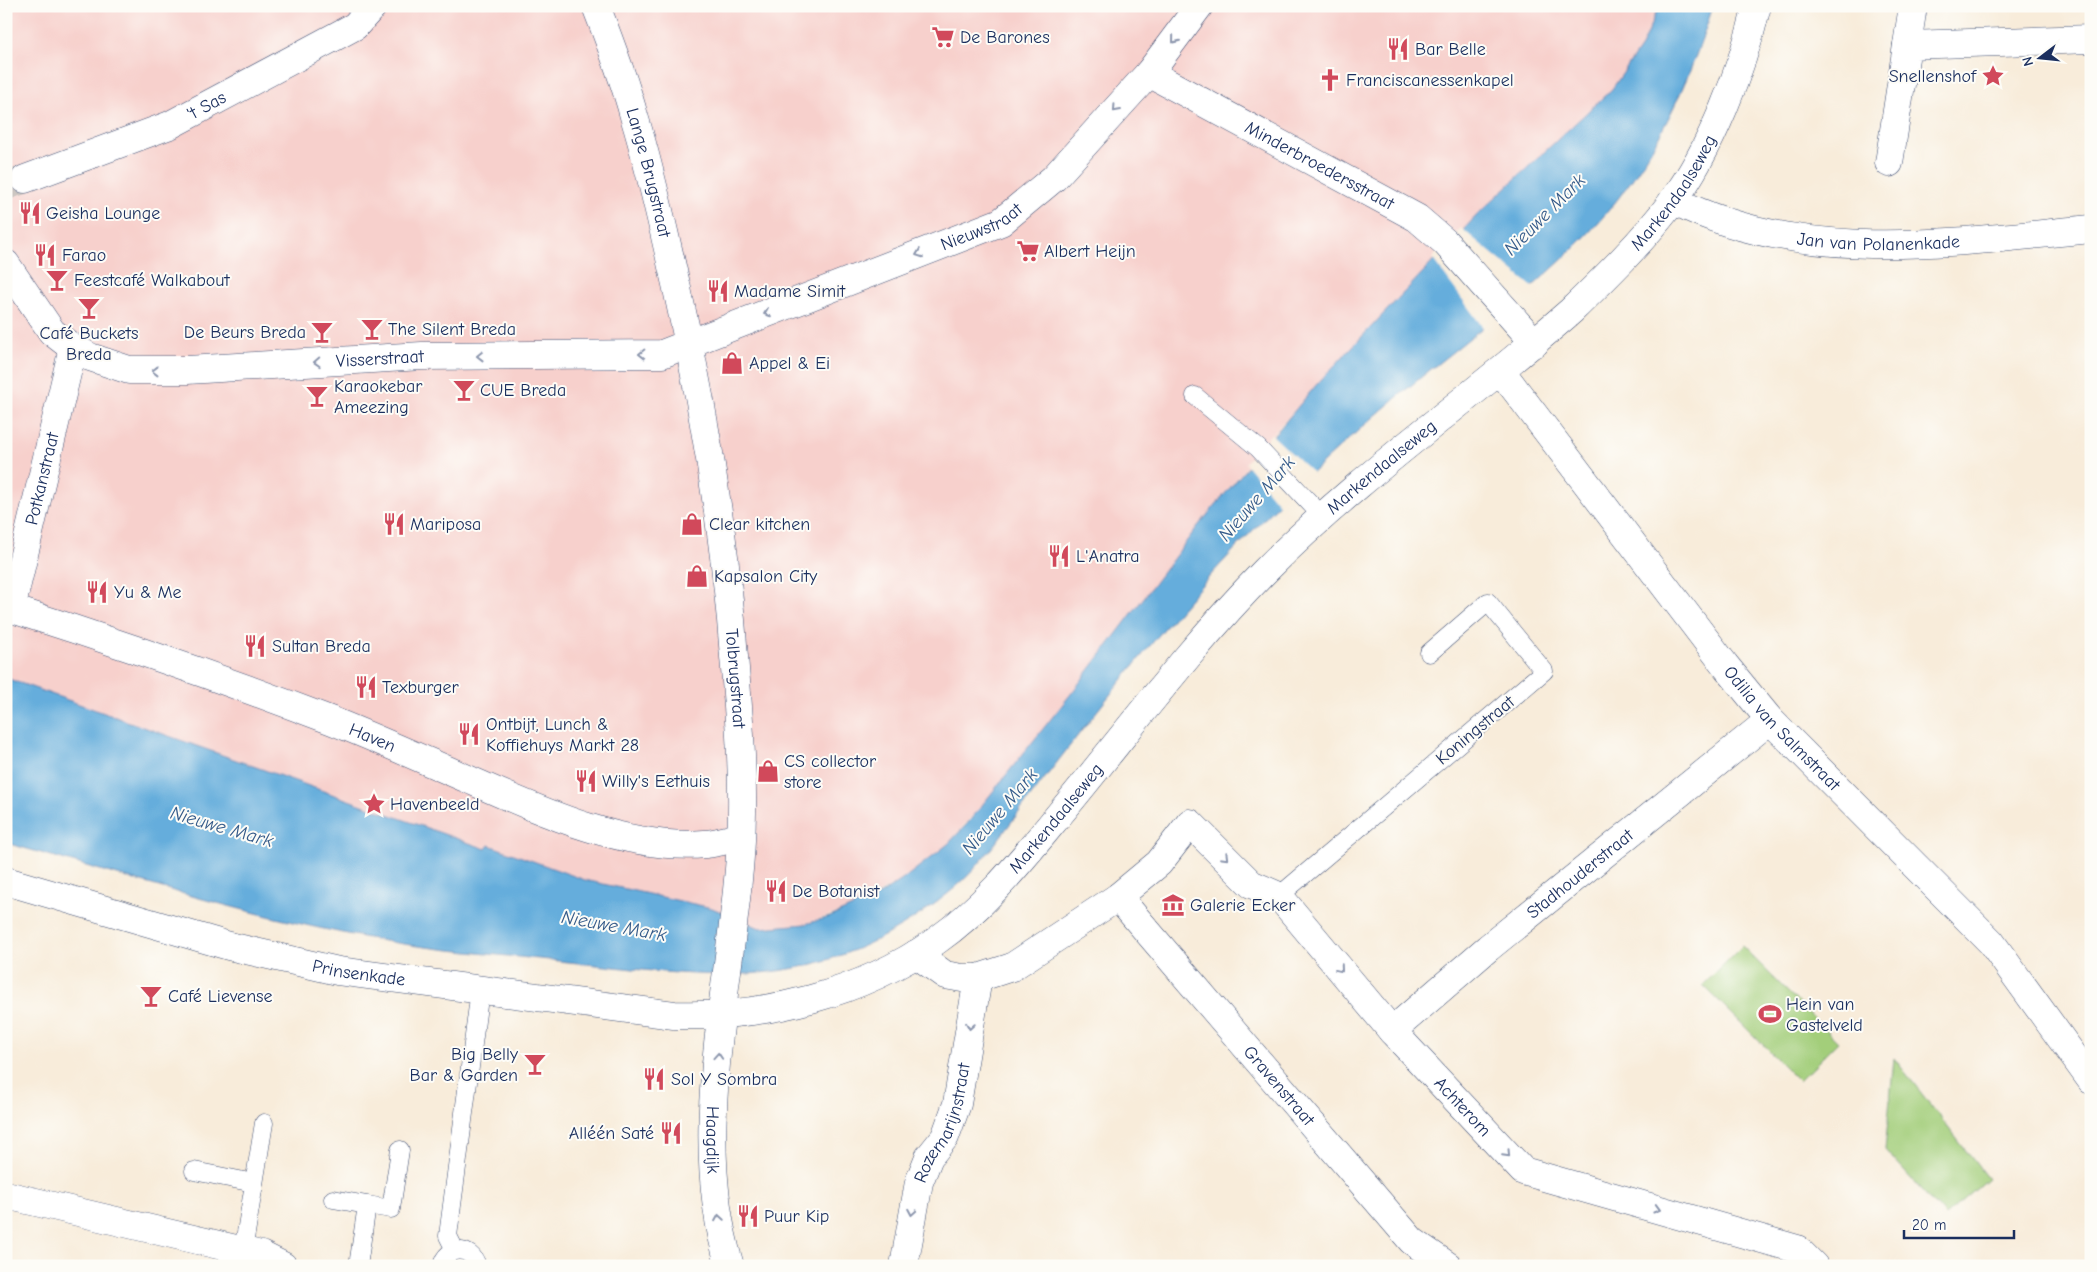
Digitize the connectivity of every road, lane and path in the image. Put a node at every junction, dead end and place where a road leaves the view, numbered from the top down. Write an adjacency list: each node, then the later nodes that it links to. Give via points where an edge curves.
1 (373, 6): 10 (street, 't Sas, via 355,26 170,125)
2 (596, 6): 16 (street, Lange Brugstraat, via 634,114)
3 (1199, 6): 8 (street, Nieuwstraat, one-way to 8)
4 (1756, 6): 11 (street, Markendaalseweg, via 1723,110)
5 (1913, 6): 7 (street)
6 (2091, 39): 7 (street)
7 (1907, 45): 9 (street)
8 (1148, 73): 16 (street, Nieuwstraat, one-way to 16, via 1054,178 1001,222); 17 (street, Minderbroedersstraat, via 1417,218 1445,242)
9 (1889, 163)
10 (25, 179)
11 (1673, 200): 12 (street, Jan van Polanenkade, via 1703,216 1728,224 1865,245 1964,241); 17 (street, Markendaalseweg, via 1608,276)
12 (2091, 229)
13 (6, 264): 15 (street)
14 (6, 287): 15 (street, via 27,309)
15 (39, 316): 18 (street, Visserstraat, via 52,332)
16 (689, 343): 18 (street, Visserstraat, one-way to 18, via 662,354 422,356 153,372 107,364); 25 (street, Tolbrugstraat, via 712,460 726,569 736,680 742,813)
17 (1535, 343): 19 (street, Markendaalseweg)
18 (73, 348): 22 (street, Potkanstraat)
19 (1501, 371): 21 (street, Markendaalseweg); 24 (street, Odilia van Salmstraat)
20 (1196, 396): 21 (lane, Markendaalseweg, via 1258,448)
21 (1323, 517): 29 (street, Markendaalseweg, via 1218,623 996,890 963,920)
22 (9, 608): 25 (street, Haven, via 144,651 269,696 571,822 605,832 663,842 706,844)
23 (1429, 653): 27 (lane, Koningstraat, via 1488,602 1544,671)
24 (1770, 720): 33 (street, Stadhouderstraat, via 1488,948); 34 (street, Odilia van Salmstraat, via 1991,942)
25 (740, 837): 32 (street, Tolbrugstraat, via 727,981)
26 (6, 881): 31 (street, Prinsenkade, via 229,946 302,963 374,977)
27 (1279, 896): 28 (street, Achterom, one-way to 27, via 1159,863 1190,823 1251,884); 33 (street, Achterom, one-way to 33)
28 (1118, 897): 30 (street, via 1012,967); 50 (street, Gravenstraat, via 1412,1241)
29 (916, 954): 30 (street, via 945,975); 32 (street, Markendaalseweg, via 814,999)
30 (978, 978): 49 (street, Rozemarijnstraat, one-way to 49, via 957,1104 944,1137 929,1157 919,1182)
31 (480, 990): 32 (street, Prinsenkade, via 674,1015); 42 (lane, via 448,1236)
32 (720, 1014): 48 (street, Haagdijk, one-way to 32, via 719,1223 713,1161)
33 (1392, 1031): 51 (street, Achterom, one-way to 51, via 1523,1171 1798,1249)
34 (2086, 1074)
35 (264, 1123): 38 (lane)
36 (400, 1150): 41 (lane, via 391,1209)
37 (194, 1171): 38 (lane)
38 (254, 1183): 43 (lane)
39 (6, 1195): 43 (street, via 37,1210 196,1248)
40 (333, 1199): 41 (lane)
41 (367, 1205): 45 (lane)
42 (455, 1250): 46 (lane, via 445,1257); 47 (lane, via 467,1252 476,1260)
43 (243, 1251): 44 (street, via 261,1255)
44 (278, 1264)
45 (358, 1266)
46 (442, 1266)
47 (477, 1266)
48 (730, 1266)
49 (904, 1266)
50 (1448, 1266)
51 (1814, 1266)

